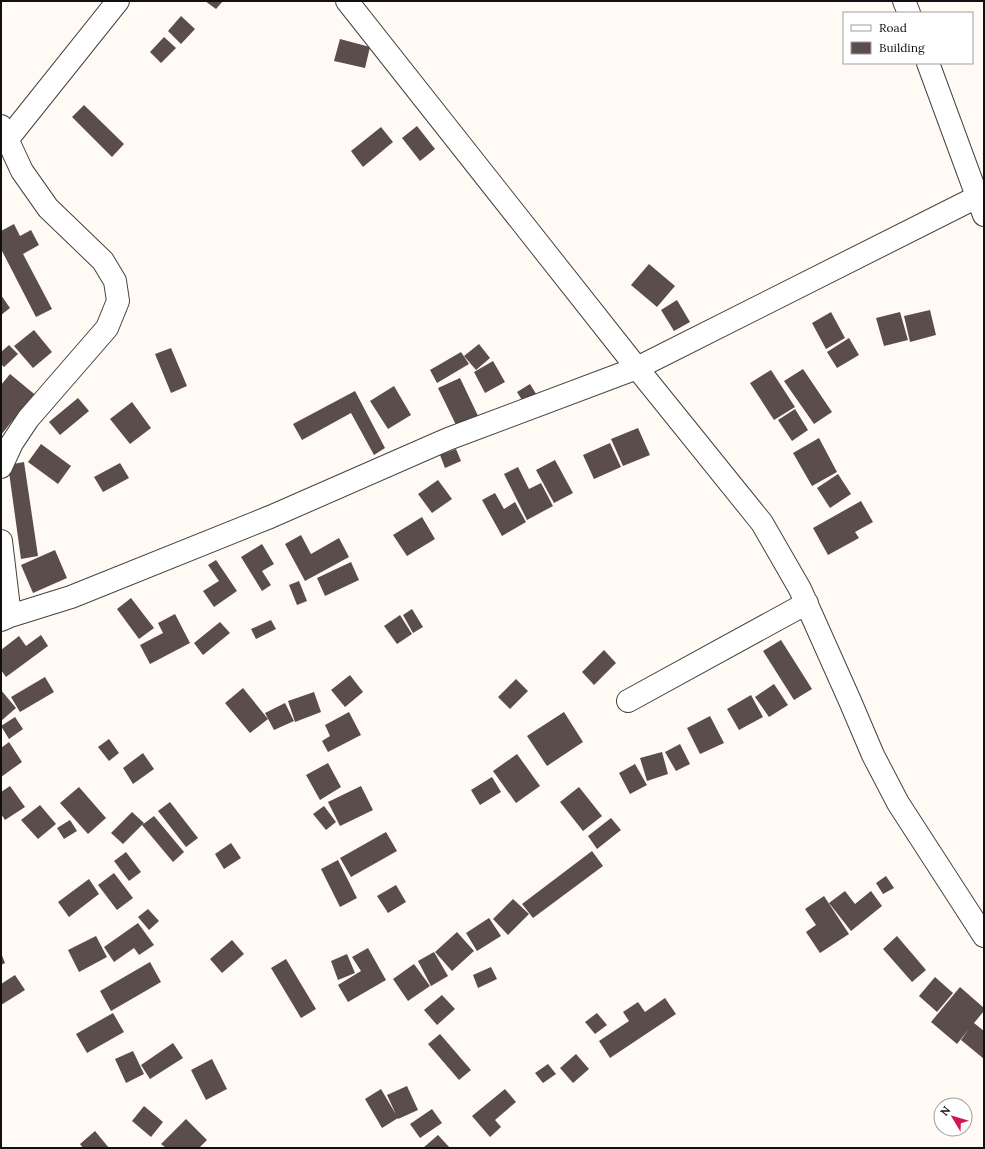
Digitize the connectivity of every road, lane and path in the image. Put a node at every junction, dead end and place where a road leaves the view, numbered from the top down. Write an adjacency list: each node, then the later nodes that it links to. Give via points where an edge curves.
1 (118, 1): 6 (street)
2 (347, 1): 8 (street)
3 (904, 1): 4 (street)
4 (909, 12)
5 (928, 64): 7 (street)
6 (4, 133): 9 (street, via 22,171 48,208 104,261 115,281 118,301 107,328 28,419 12,443)
7 (981, 206): 8 (street)
8 (637, 368): 11 (street, via 762,523); 12 (street, via 448,439 270,517 71,598)
9 (1, 467)
10 (1, 541): 12 (street)
11 (806, 603): 13 (street); 14 (street, via 873,756 898,804)
12 (5, 618)
13 (628, 701)
14 (984, 936)

